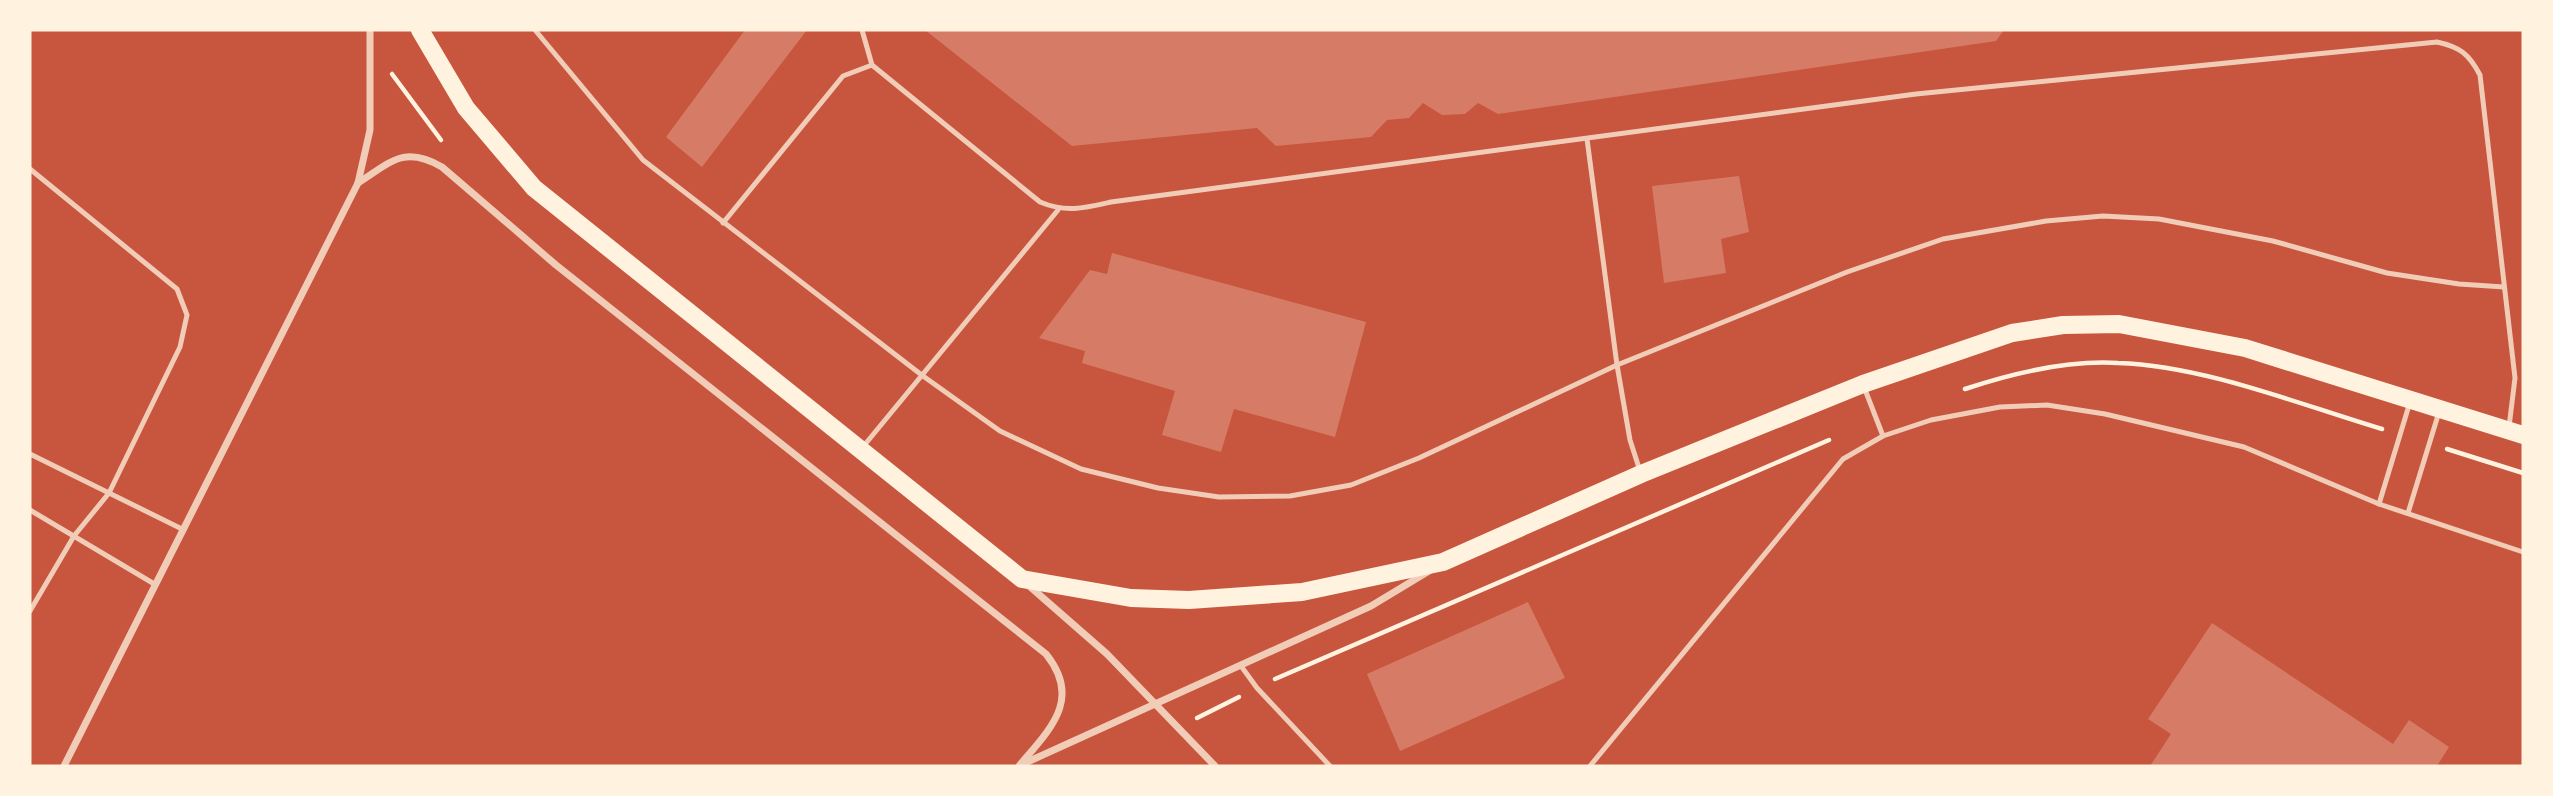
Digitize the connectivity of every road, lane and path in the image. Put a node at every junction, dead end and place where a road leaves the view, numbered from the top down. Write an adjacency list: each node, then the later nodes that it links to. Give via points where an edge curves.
1 (370, 30): 8 (street, via 370,130)
2 (420, 30): 23 (main road, via 466,108 534,188)
3 (535, 30): 10 (lane, via 643,160)
4 (862, 30): 5 (lane)
5 (872, 65): 9 (lane, via 1040,202); 10 (lane, via 844,76)
6 (1587, 139): 9 (lane); 11 (lane, via 1929,93 2437,42 2458,46 2480,75); 12 (lane)
7 (30, 169): 27 (lane, via 177,289 187,315 180,347)
8 (358, 183): 31 (street); 44 (street, via 403,156 427,158 442,167 566,273 1046,654 1058,669 1064,691 1059,712)
9 (1058, 210): 13 (lane)
10 (723, 223): 13 (lane)
11 (2504, 287): 12 (lane, via 2387,273 2273,241 2159,219 2103,216 1943,239 1847,272); 18 (lane)
12 (1617, 365): 13 (lane, via 1419,458 1351,485 1290,496 1219,497 1082,469 1000,431); 26 (lane)
13 (923, 376): 23 (lane)
14 (1863, 384): 16 (main road, via 2012,333 2063,325 2119,324 2245,348); 20 (lane); 26 (main road)
15 (1957, 392): 19 (path, via 2060,366 2116,362 2198,374)
16 (2411, 399): 17 (main road); 19 (lane)
17 (2440, 409): 18 (main road); 22 (lane)
18 (2516, 432)
19 (2400, 434): 28 (lane)
20 (1883, 436): 28 (lane, via 1931,420 2000,407 2047,405 2244,447); 47 (lane, via 1843,458 1822,481)
21 (1836, 437): 39 (path)
22 (2429, 443): 25 (path); 30 (lane)
23 (860, 450): 35 (main road)
24 (30, 454): 27 (lane)
25 (2523, 473)
26 (1641, 474): 34 (main road)
27 (109, 493): 31 (lane); 32 (lane)
28 (2379, 504): 30 (lane)
29 (30, 510): 32 (lane)
30 (2408, 513): 33 (lane)
31 (184, 530): 36 (street)
32 (74, 536): 36 (lane); 37 (lane)
33 (2523, 552)
34 (1443, 562): 35 (main road, via 1303,592 1189,600 1131,598); 38 (street, via 1371,606)
35 (1022, 579): 40 (street)
36 (156, 584): 43 (street)
37 (30, 611)
38 (1241, 666): 40 (street); 46 (lane)
39 (1273, 680)
40 (1155, 703): 44 (street); 45 (street)
41 (1215, 710): 42 (path)
42 (1195, 718)
43 (64, 766)
44 (1019, 766)
45 (1215, 766)
46 (1330, 766)
47 (1590, 766)

